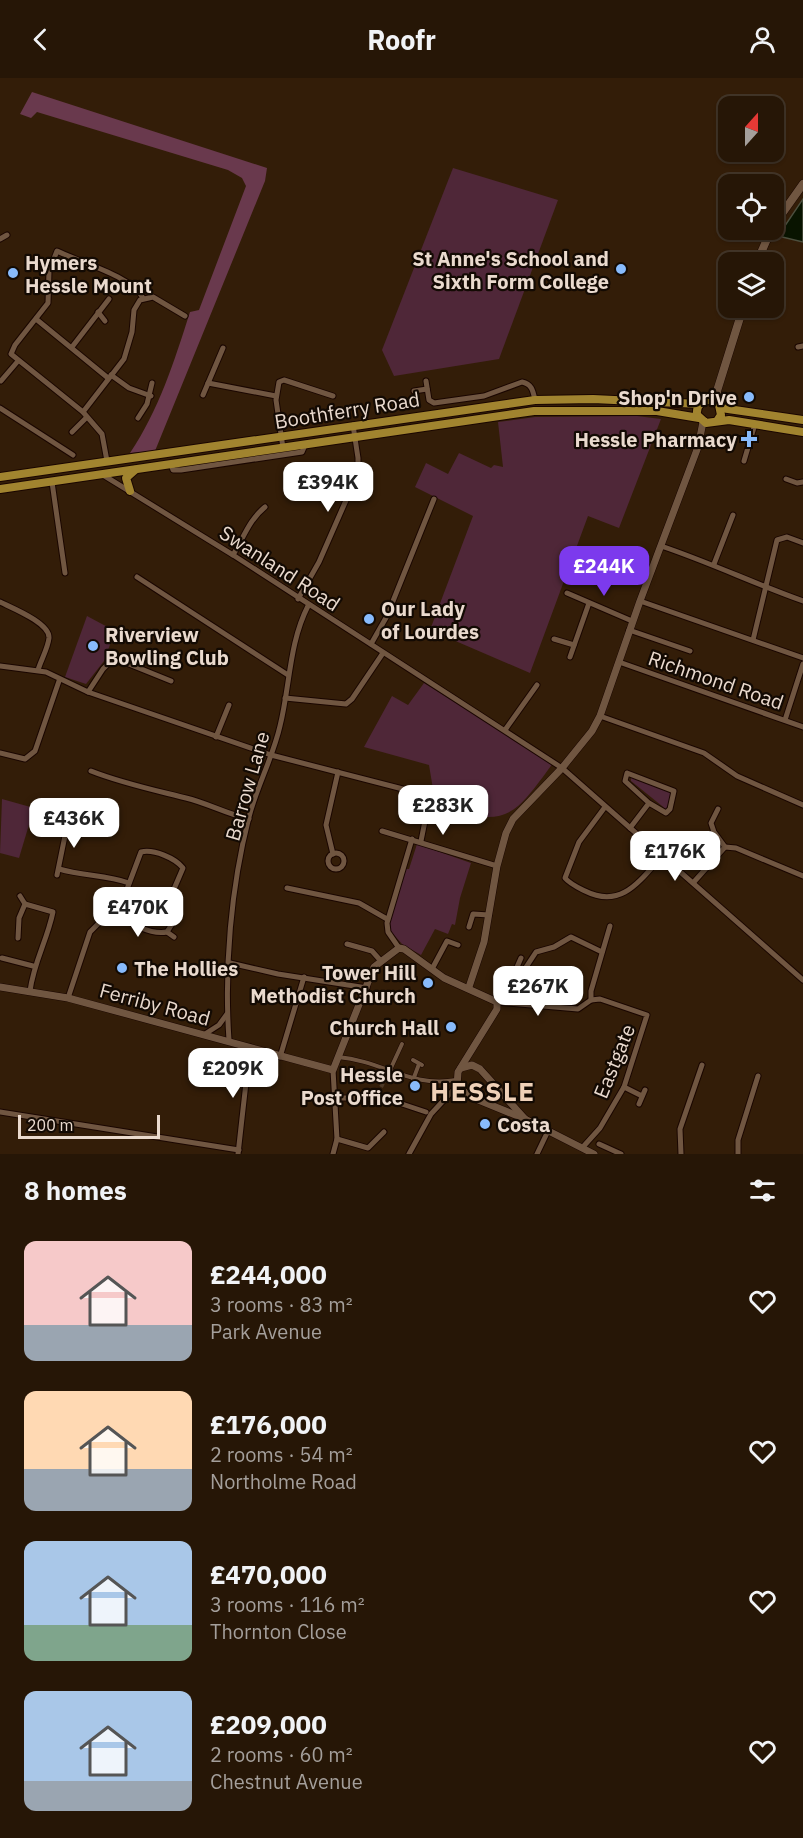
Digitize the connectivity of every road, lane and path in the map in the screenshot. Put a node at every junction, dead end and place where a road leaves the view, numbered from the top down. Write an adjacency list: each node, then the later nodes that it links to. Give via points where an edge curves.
1 (803, 184): 2 (main road)
2 (784, 211)
3 (7, 235): 4 (street)
4 (0, 239)
5 (109, 298): 7 (street)
6 (143, 298): 8 (street, via 153,297); 10 (street, via 138,290 98,267 57,251 49,271 50,298); 15 (street, via 134,310 124,359)
7 (98, 312): 11 (street); 12 (street)
8 (185, 316)
9 (740, 318): 27 (main road)
10 (36, 319): 12 (street); 14 (street, via 12,350)
11 (105, 321)
12 (72, 347): 15 (street)
13 (223, 348): 19 (street)
14 (18, 361): 16 (street); 30 (street)
15 (110, 377): 22 (street); 30 (street)
16 (2, 381)
17 (426, 381): 20 (street)
18 (152, 383): 22 (street)
19 (208, 383): 23 (street); 24 (street)
20 (427, 389): 21 (street); 26 (street, via 429,400 434,403 484,396 522,382 533,389)
21 (414, 391)
22 (149, 395): 31 (street)
23 (202, 395)
24 (276, 396): 25 (street, via 278,383 284,380); 38 (street)
25 (333, 396)
26 (535, 400): 28 (main road, Boothferry Road); 35 (main road, Boothferry Road)
27 (716, 403): 28 (main road); 32 (main road); 33 (main road, via 721,415)
28 (700, 404): 33 (main road, via 697,411)
29 (0, 408): 42 (street)
30 (85, 415): 36 (street); 43 (street, via 103,437)
31 (138, 418)
32 (803, 420)
33 (707, 421): 34 (main road, Boothferry Road); 39 (main road, Boothferry Road, via 657,411 534,411); 58 (street)
34 (755, 424): 37 (main road, Boothferry Road); 44 (street)
35 (353, 425): 38 (main road, Boothferry Road); 39 (street)
36 (72, 432)
37 (803, 432)
38 (281, 436): 41 (street); 43 (main road, Boothferry Road)
39 (355, 437): 40 (main road, Boothferry Road); 65 (street, via 358,473 320,562)
40 (305, 445): 41 (main road, Boothferry Road); 45 (street, Boothferry Road, via 302,452 269,459 181,470 173,470)
41 (283, 448): 45 (main road, Boothferry Road)
42 (73, 455)
43 (107, 461): 48 (main road, Boothferry Road)
44 (744, 461)
45 (171, 464): 46 (main road, Boothferry Road)
46 (135, 469): 47 (main road, Boothferry Road); 53 (main road, via 126,478)
47 (102, 474): 50 (main road, Boothferry Road); 53 (street, Swanland Road)
48 (0, 477)
49 (786, 479): 51 (street)
50 (52, 482): 52 (main road, Boothferry Road); 61 (street)
51 (803, 482)
52 (0, 489)
53 (130, 491): 59 (street, Swanland Road)
54 (434, 499): 75 (street, via 391,608)
55 (265, 507): 59 (street, via 248,524)
56 (733, 515): 60 (street)
57 (803, 543): 63 (street, via 787,537 777,540)
58 (661, 546): 60 (street); 66 (street)
59 (232, 555): 65 (street, Swanland Road)
60 (714, 564): 63 (street)
61 (65, 573)
62 (137, 577): 85 (street)
63 (764, 587): 67 (street); 74 (street)
64 (567, 593): 69 (street)
65 (298, 599): 70 (street, Swanland Road)
66 (640, 601): 71 (street); 74 (street)
67 (803, 601)
68 (0, 602): 84 (street, via 48,631)
69 (590, 603): 71 (street); 76 (street)
70 (308, 606): 75 (street, Swanland Road); 85 (street, Barrow Lane, via 300,622)
71 (632, 621): 72 (street)
72 (629, 630): 77 (street); 81 (street)
73 (554, 639): 76 (street)
74 (753, 640): 80 (street)
75 (371, 644): 78 (street, Swanland Road)
76 (574, 645): 79 (street)
77 (690, 651)
78 (383, 652): 90 (street, via 346,704); 95 (street, Swanland Road)
79 (570, 657)
80 (803, 658)
81 (619, 662): 92 (street); 93 (street, Richmond Road)
82 (803, 664): 93 (street)
83 (0, 666): 84 (street)
84 (38, 670): 86 (street)
85 (288, 675): 90 (street, Barrow Lane)
86 (59, 681): 89 (street); 97 (street, via 34,751 25,759)
87 (171, 681): 89 (street, via 114,658)
88 (537, 685): 95 (street)
89 (88, 692): 96 (street)
90 (285, 698): 98 (street, Barrow Lane)
91 (229, 705): 96 (street)
92 (600, 716): 99 (street); 103 (street, via 704,753 737,776)
93 (785, 720): 94 (street, Richmond Road)
94 (803, 727)
95 (505, 730): 99 (street, Swanland Road)
96 (216, 737): 98 (street)
97 (0, 753)
98 (271, 755): 101 (street); 106 (street, Barrow Lane)
99 (562, 768): 104 (street, Swanland Road); 115 (street, via 513,819)
100 (91, 771): 106 (street)
101 (338, 772): 111 (street, via 430,796); 113 (street, via 326,825)
102 (649, 803): 102 (street, via 625,781 627,773 674,791 666,813); 107 (street)
103 (803, 805)
104 (605, 807): 107 (street, Swanland Road); 114 (street, via 571,856 565,878 569,883 600,898 631,891)
105 (718, 809): 112 (street, via 711,823)
106 (249, 819): 139 (street, Barrow Lane, via 234,908)
107 (630, 828): 114 (street, Swanland Road)
108 (382, 831): 110 (street)
109 (96, 833): 117 (street, via 80,825 66,831 58,872 104,875)
110 (412, 839): 111 (street); 125 (street)
111 (421, 842): 115 (street)
112 (724, 847): 116 (street, via 736,848); 118 (street)
113 (333, 854)
114 (662, 856): 118 (street, Swanland Road)
115 (497, 866): 124 (street)
116 (803, 876)
117 (129, 883): 120 (street, via 141,852 151,852 178,861 183,868); 123 (street)
118 (693, 883): 143 (street, Swanland Road)
119 (287, 888): 125 (street, via 359,903)
120 (174, 889)
121 (20, 896): 122 (street)
122 (25, 904): 131 (street, via 19,918); 140 (street, via 54,909)
123 (118, 912): 129 (street, via 128,922 157,934); 149 (street, via 90,932)
124 (489, 915): 128 (street, via 473,914); 146 (street)
125 (387, 919): 134 (street, via 388,932)
126 (172, 924): 129 (street)
127 (610, 926): 135 (street)
128 (469, 927)
129 (167, 932): 130 (street)
130 (174, 937)
131 (18, 938)
132 (347, 945): 138 (street, via 372,951)
133 (458, 945): 141 (street, via 447,941)
134 (399, 948): 138 (street); 141 (street)
135 (602, 952): 144 (street, via 576,938 563,939 554,947 536,952); 150 (street)
136 (2, 958): 140 (street)
137 (521, 958): 151 (street)
138 (380, 960): 147 (street)
139 (230, 963): 142 (street); 152 (street, Barrow Lane)
140 (33, 966): 148 (street)
141 (432, 969): 146 (street)
142 (304, 977): 147 (street); 158 (street)
143 (803, 980)
144 (518, 983)
145 (0, 987): 148 (street, Ferriby Road)
146 (468, 987): 151 (street)
147 (367, 988): 157 (street)
148 (30, 992): 149 (street, Ferriby Road)
149 (68, 998): 153 (street, Ferriby Road)
150 (591, 1000): 151 (street, via 578,1009); 167 (street, Eastgate, via 609,1001 647,1015)
151 (499, 1001): 160 (street)
152 (227, 1014): 153 (street); 154 (street, Barrow Lane)
153 (205, 1034): 154 (street, Ferriby Road)
154 (229, 1040): 156 (street, Ferriby Road)
155 (402, 1044): 163 (street)
156 (250, 1047): 158 (street, Ferriby Road); 180 (street)
157 (337, 1056): 162 (street); 163 (street)
158 (280, 1057): 162 (street, Ferriby Road)
159 (413, 1060): 165 (street, via 421,1064)
160 (469, 1062): 166 (street, via 459,1069); 168 (street)
161 (702, 1065): 187 (street, via 680,1129)
162 (333, 1070): 169 (street)
163 (390, 1070): 165 (street)
164 (758, 1076): 188 (street, via 738,1140)
165 (413, 1080): 166 (street)
166 (457, 1083): 171 (street, via 471,1097); 182 (street, via 431,1114)
167 (624, 1087): 170 (street, via 644,1093); 179 (street, Eastgate, via 600,1128)
168 (508, 1097): 171 (street); 174 (street)
169 (336, 1098): 173 (street, via 384,1098); 177 (street)
170 (639, 1104)
171 (498, 1108): 174 (street)
172 (0, 1112): 180 (street)
173 (426, 1112)
174 (525, 1119): 175 (street)
175 (548, 1131): 179 (street); 183 (street)
176 (384, 1132): 177 (street, via 368,1148)
177 (336, 1138): 181 (street)
178 (599, 1144): 186 (street)
179 (580, 1147): 184 (street, Eastgate); 185 (street)
180 (238, 1152)
181 (333, 1154)
182 (409, 1154)
183 (537, 1154)
184 (574, 1154)
185 (594, 1154)
186 (621, 1154)
187 (681, 1154)
188 (738, 1154)

